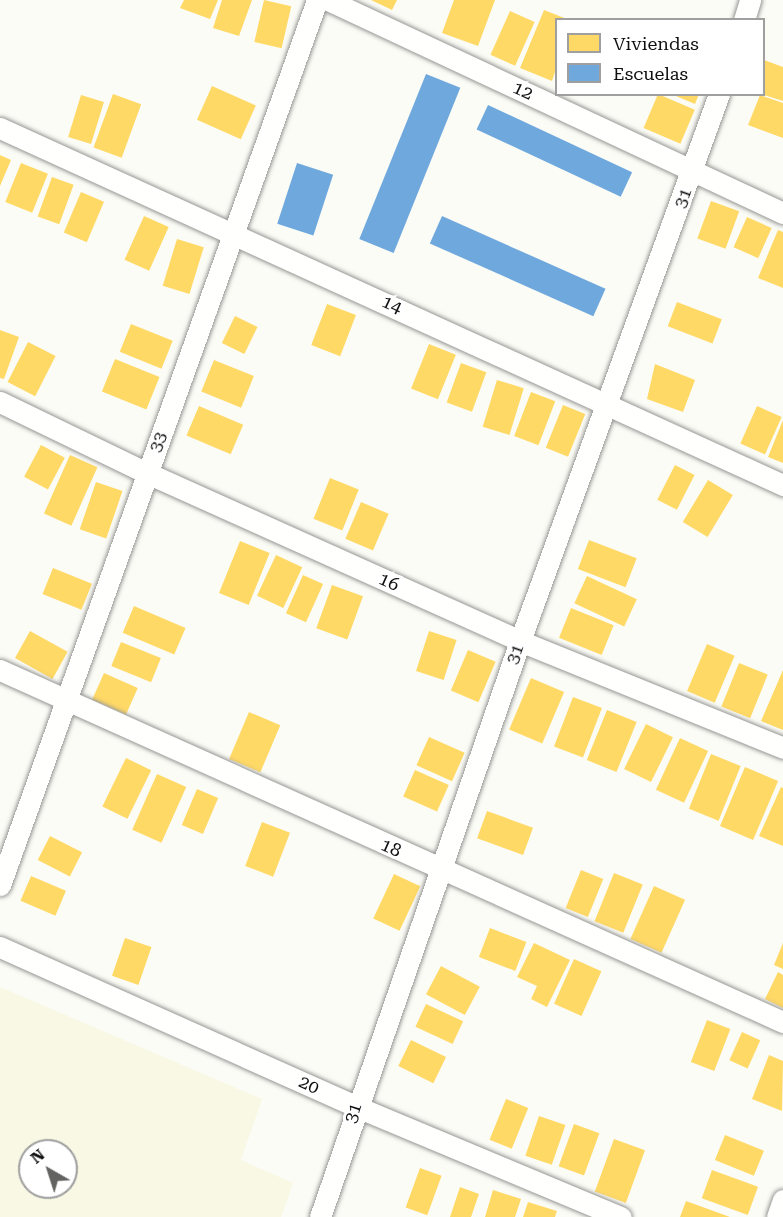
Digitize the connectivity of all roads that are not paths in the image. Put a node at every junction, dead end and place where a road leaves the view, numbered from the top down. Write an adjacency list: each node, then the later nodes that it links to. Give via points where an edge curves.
1 (317, 0): 9 (street, 33)
2 (328, 0): 7 (street, 12)
3 (750, 0): 4 (street)
4 (745, 18)
5 (717, 96): 7 (street, 31)
6 (0, 128): 9 (street, 14)
7 (693, 171): 8 (street, 12); 11 (street, 31)
8 (783, 213)
9 (237, 233): 11 (street, 14); 12 (street, 33)
10 (0, 402): 12 (street, 16)
11 (606, 404): 13 (street, 14); 14 (street, 31)
12 (147, 473): 14 (street, 16); 16 (street, 33)
13 (783, 485)
14 (520, 641): 17 (street, 16); 18 (street, 31)
15 (0, 670): 16 (street, 18)
16 (64, 700): 18 (street, 18); 19 (street, 33)
17 (783, 748)
18 (439, 870): 21 (street, 18); 22 (street, 31)
19 (0, 885)
20 (0, 947): 22 (street, 20)
21 (783, 1022)
22 (355, 1106): 24 (street, 31); 25 (street, 20)
23 (783, 1200): 26 (street)
24 (320, 1217)
25 (621, 1217)
26 (777, 1217)

